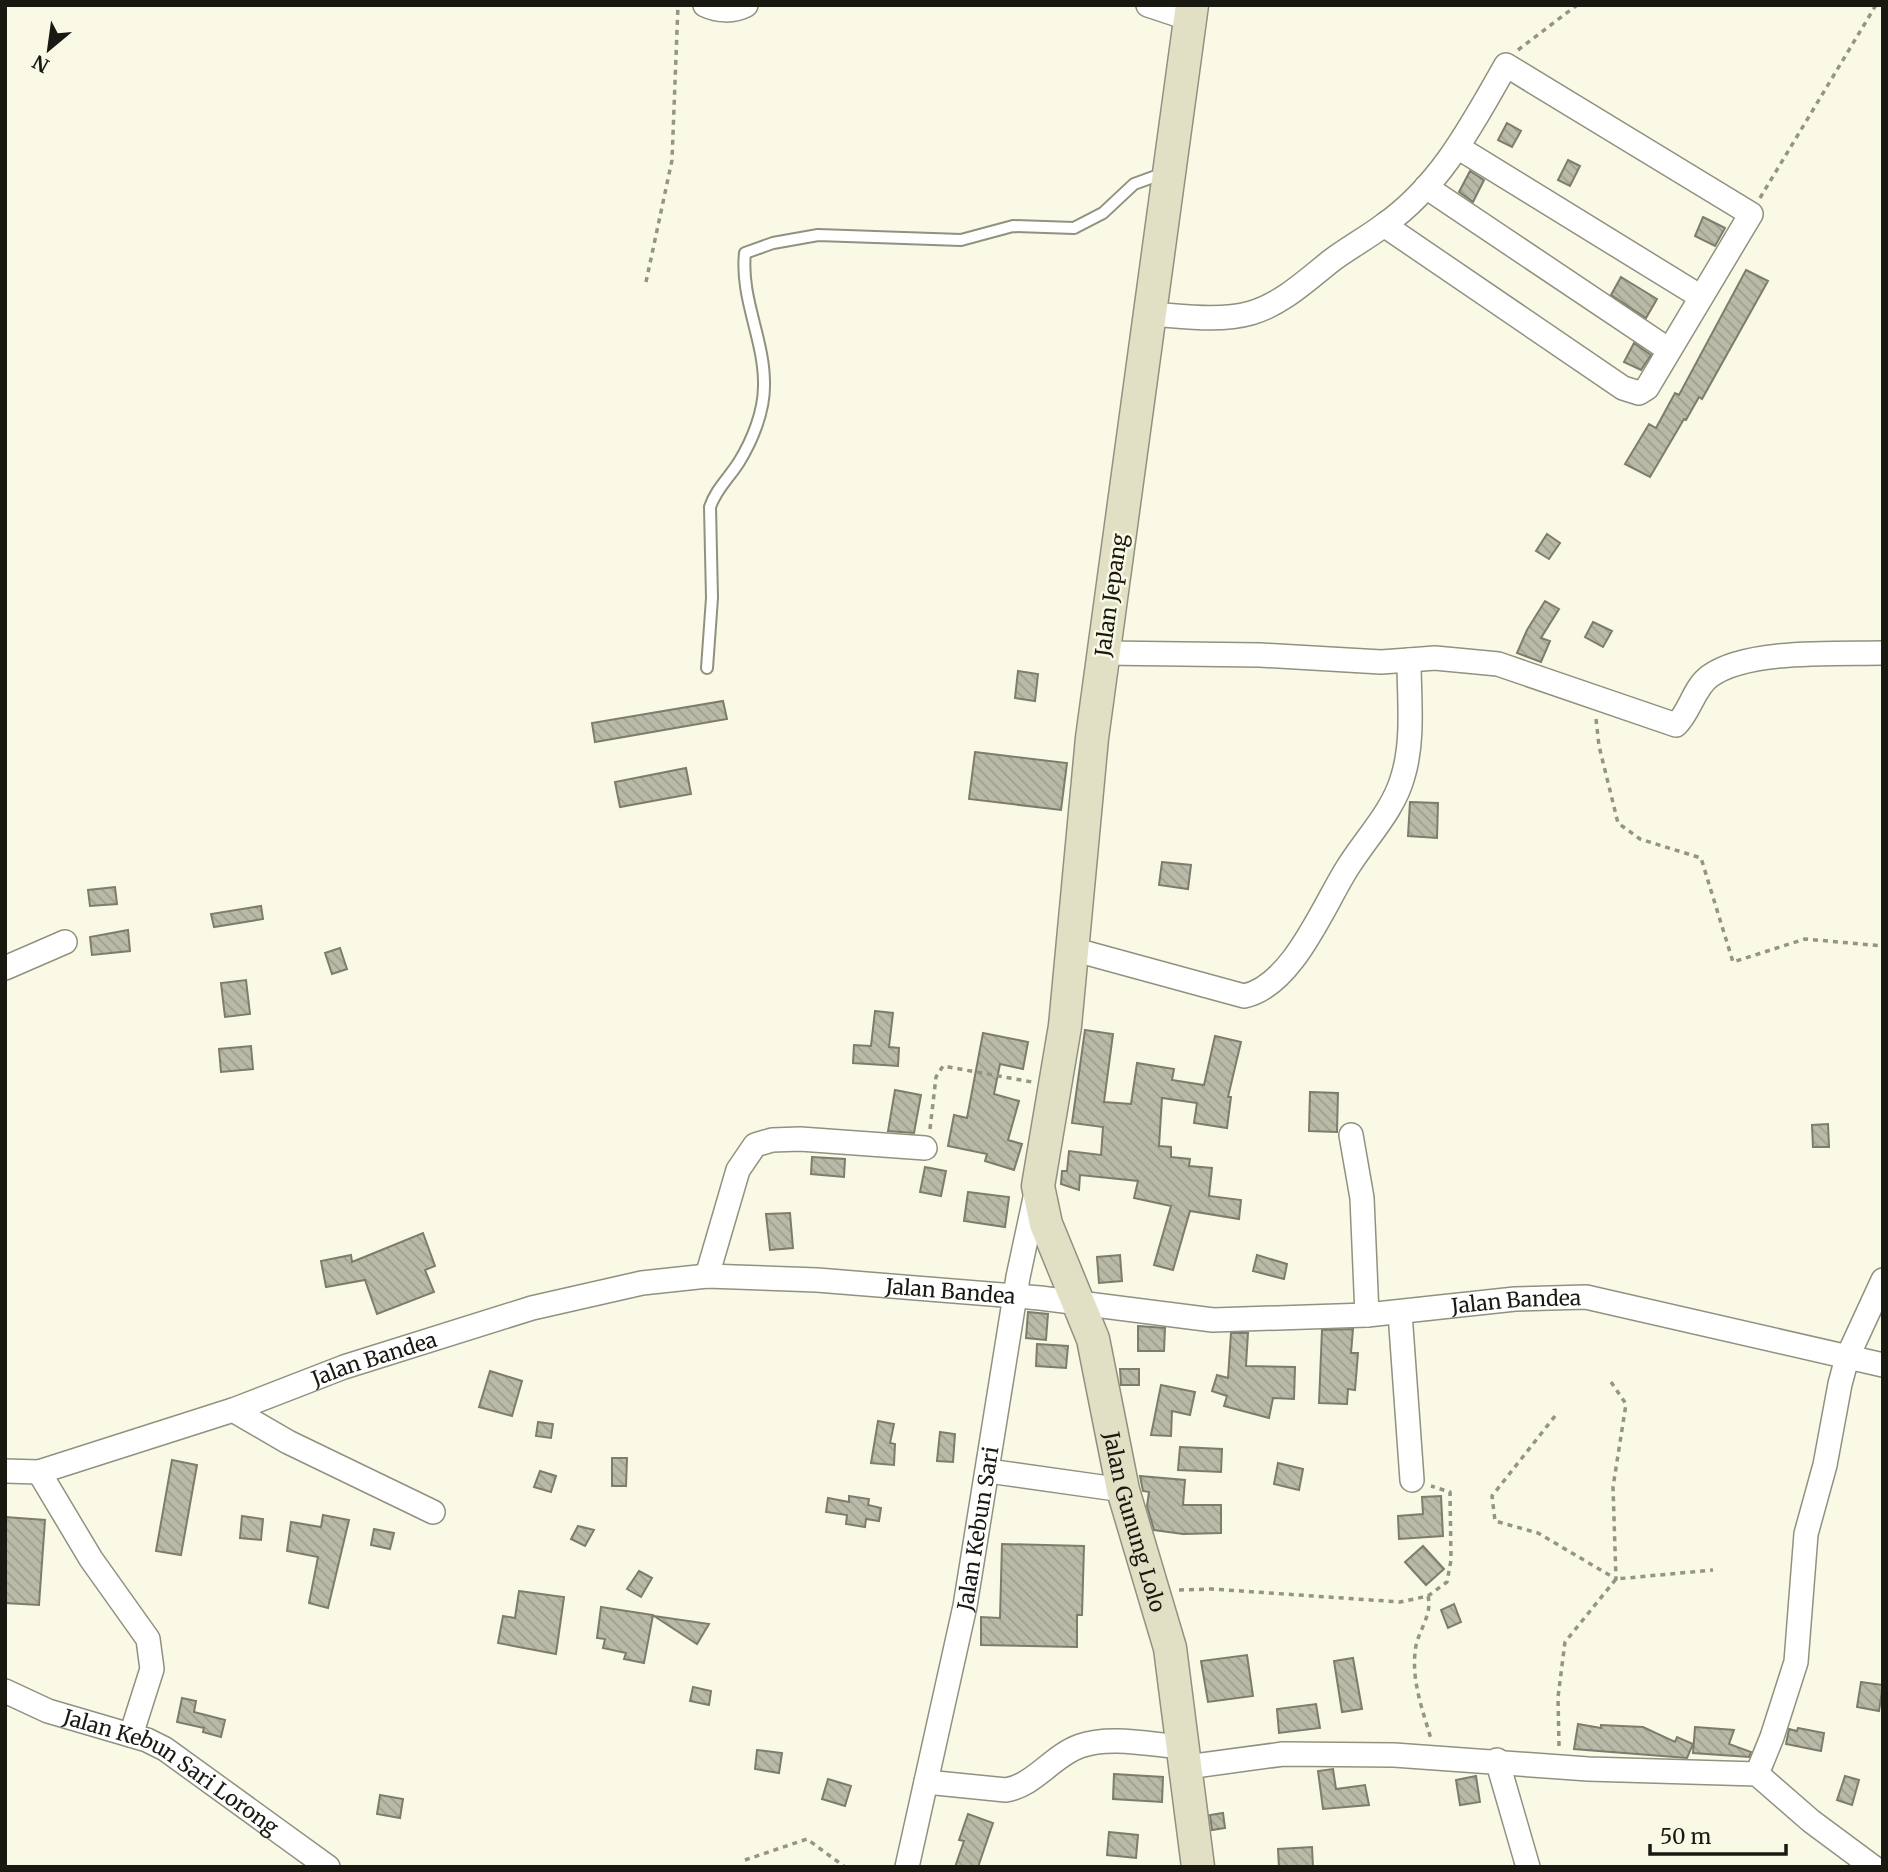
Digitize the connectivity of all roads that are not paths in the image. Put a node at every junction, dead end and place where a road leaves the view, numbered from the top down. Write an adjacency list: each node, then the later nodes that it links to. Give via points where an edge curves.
1 (705, 5): 2 (street, via 716,10)
2 (746, 5)
3 (1147, 5): 4 (street)
4 (1191, 12): 6 (street, Jalan Jepang)
5 (1459, 148): 7 (street); 9 (street); 9 (street, via 1506,65 1751,214)
6 (1169, 172): 10 (street, Jalan Jepang); 15 (lane, via 1134,184 1103,213 1074,228 1013,226 961,240 818,235 745,253 746,298 765,385 755,428 710,507 712,598)
7 (1426, 187): 8 (street); 11 (street)
8 (1384, 225): 10 (street, via 1306,282 1253,313 1233,317); 11 (street, via 1630,391 1644,392)
9 (1701, 298): 11 (street)
10 (1150, 314): 12 (street, Jalan Jepang)
11 (1669, 350)
12 (1103, 653): 14 (street); 17 (street, Jalan Jepang)
13 (1883, 653): 14 (street, via 1788,656 1737,665 1710,676 1676,725 1498,664)
14 (1409, 660): 17 (street, via 1409,751 1402,779 1312,933 1274,978 1244,996)
15 (706, 668)
16 (65, 943): 18 (street)
17 (1072, 949): 21 (street, Jalan Jepang, via 1065,1026)
18 (5, 968)
19 (1351, 1135): 27 (street, via 1362,1198)
20 (925, 1148): 22 (street, via 800,1139 755,1146 738,1170)
21 (1038, 1186): 24 (street, Jalan Kebun Sari); 25 (street, Jalan Gunung Lolo, via 1046,1224)
22 (707, 1276): 24 (street, Jalan Bandea); 30 (street, Jalan Bandea, via 642,1283 532,1308 344,1367)
23 (1883, 1280): 28 (street)
24 (1015, 1297): 25 (street, Jalan Bandea); 32 (street, Jalan Kebun Sari)
25 (1080, 1303): 27 (street, Jalan Bandea, via 1213,1320); 35 (street, Jalan Gunung Lolo, via 1093,1339)
26 (1400, 1313): 27 (street, Jalan Bandea); 28 (street, Jalan Bandea, via 1489,1301 1586,1297); 34 (street)
27 (1367, 1315)
28 (1847, 1358): 29 (street, Jalan Bandea); 41 (street, via 1806,1534 1796,1661)
29 (1883, 1365)
30 (233, 1410): 33 (street, Jalan Bandea); 36 (street, via 288,1442)
31 (5, 1471): 33 (street, Jalan Bandea)
32 (988, 1471): 35 (street); 42 (street, Jalan Kebun Sari, via 965,1606)
33 (39, 1472): 38 (street, via 91,1559 148,1639 152,1669)
34 (1412, 1480)
35 (1123, 1490): 39 (street, Jalan Gunung Lolo, via 1170,1648)
36 (433, 1511)
37 (5, 1691): 38 (street, Jalan Kebun Sari Lorong, via 48,1712)
38 (131, 1735): 43 (street, Jalan Kebun Sari Lorong, via 165,1749 209,1778)
39 (1186, 1757): 40 (street, via 1283,1754); 42 (street, via 1129,1743 1081,1746 1018,1788); 45 (street, Jalan Gunung Lolo)
40 (1497, 1760): 41 (street, via 1588,1769); 46 (street)
41 (1757, 1774): 47 (street)
42 (926, 1782): 44 (street, Jalan Kebun Sari)
43 (328, 1867)
44 (907, 1867)
45 (1198, 1867)
46 (1528, 1867)
47 (1873, 1867)

